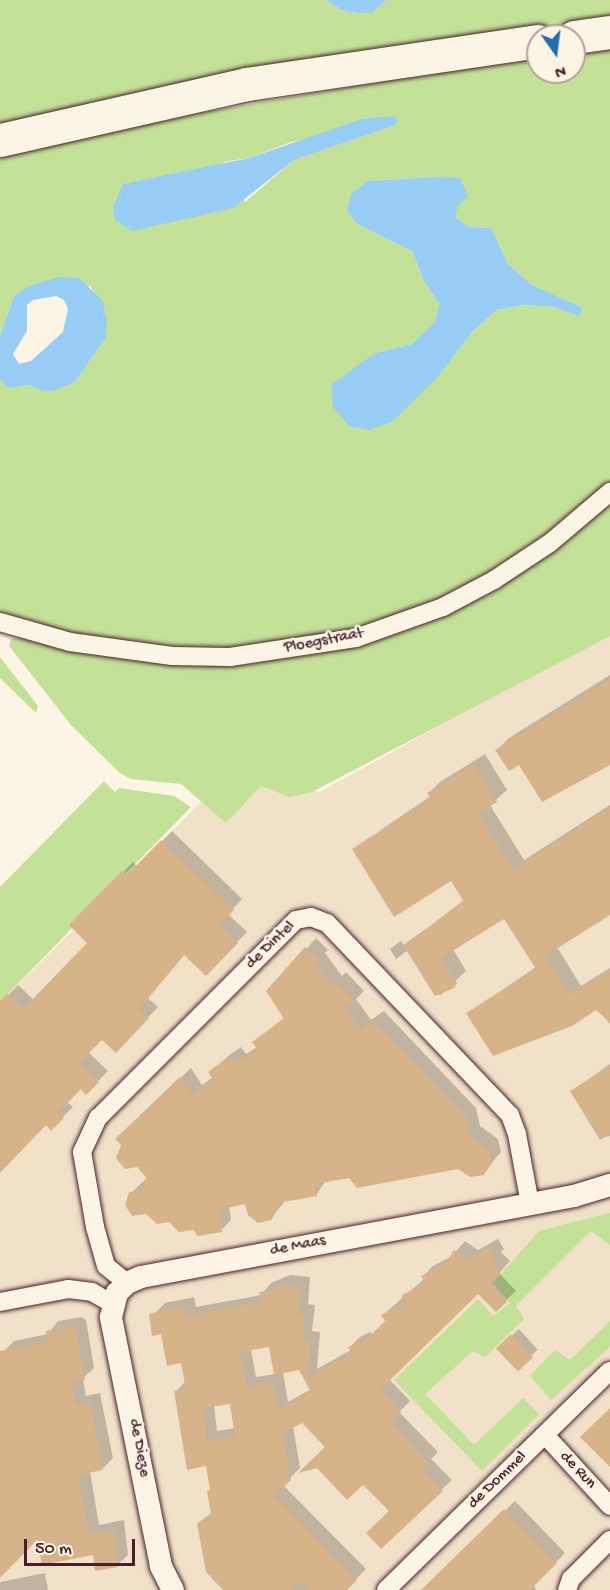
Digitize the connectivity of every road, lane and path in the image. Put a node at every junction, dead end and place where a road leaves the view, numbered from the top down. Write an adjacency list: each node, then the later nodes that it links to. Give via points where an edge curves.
1 (610, 32): 2 (highway)
2 (586, 35)
3 (526, 43): 4 (highway, via 247,84)
4 (0, 140)
5 (610, 492): 6 (street, Ploegstraat, via 550,543 494,580 442,607 356,638 230,657 172,656 70,642)
6 (0, 622)
7 (610, 1185): 8 (street, de Maas)
8 (530, 1204): 9 (street, de Maas, via 141,1277); 9 (street, de Dintel, via 510,1115 327,923 311,917 296,920 98,1118 82,1152 93,1216 106,1266)
9 (127, 1283): 11 (street)
10 (0, 1302): 11 (street, via 68,1289 92,1292)
11 (113, 1304): 16 (street, de Dieze, via 111,1317 161,1566)
12 (610, 1371): 13 (street, de Dommel)
13 (544, 1435): 14 (street, de Run); 17 (street, de Dommel)
14 (610, 1506)
15 (610, 1540): 18 (street, via 571,1579)
16 (173, 1590)
17 (386, 1590)
18 (567, 1590)

